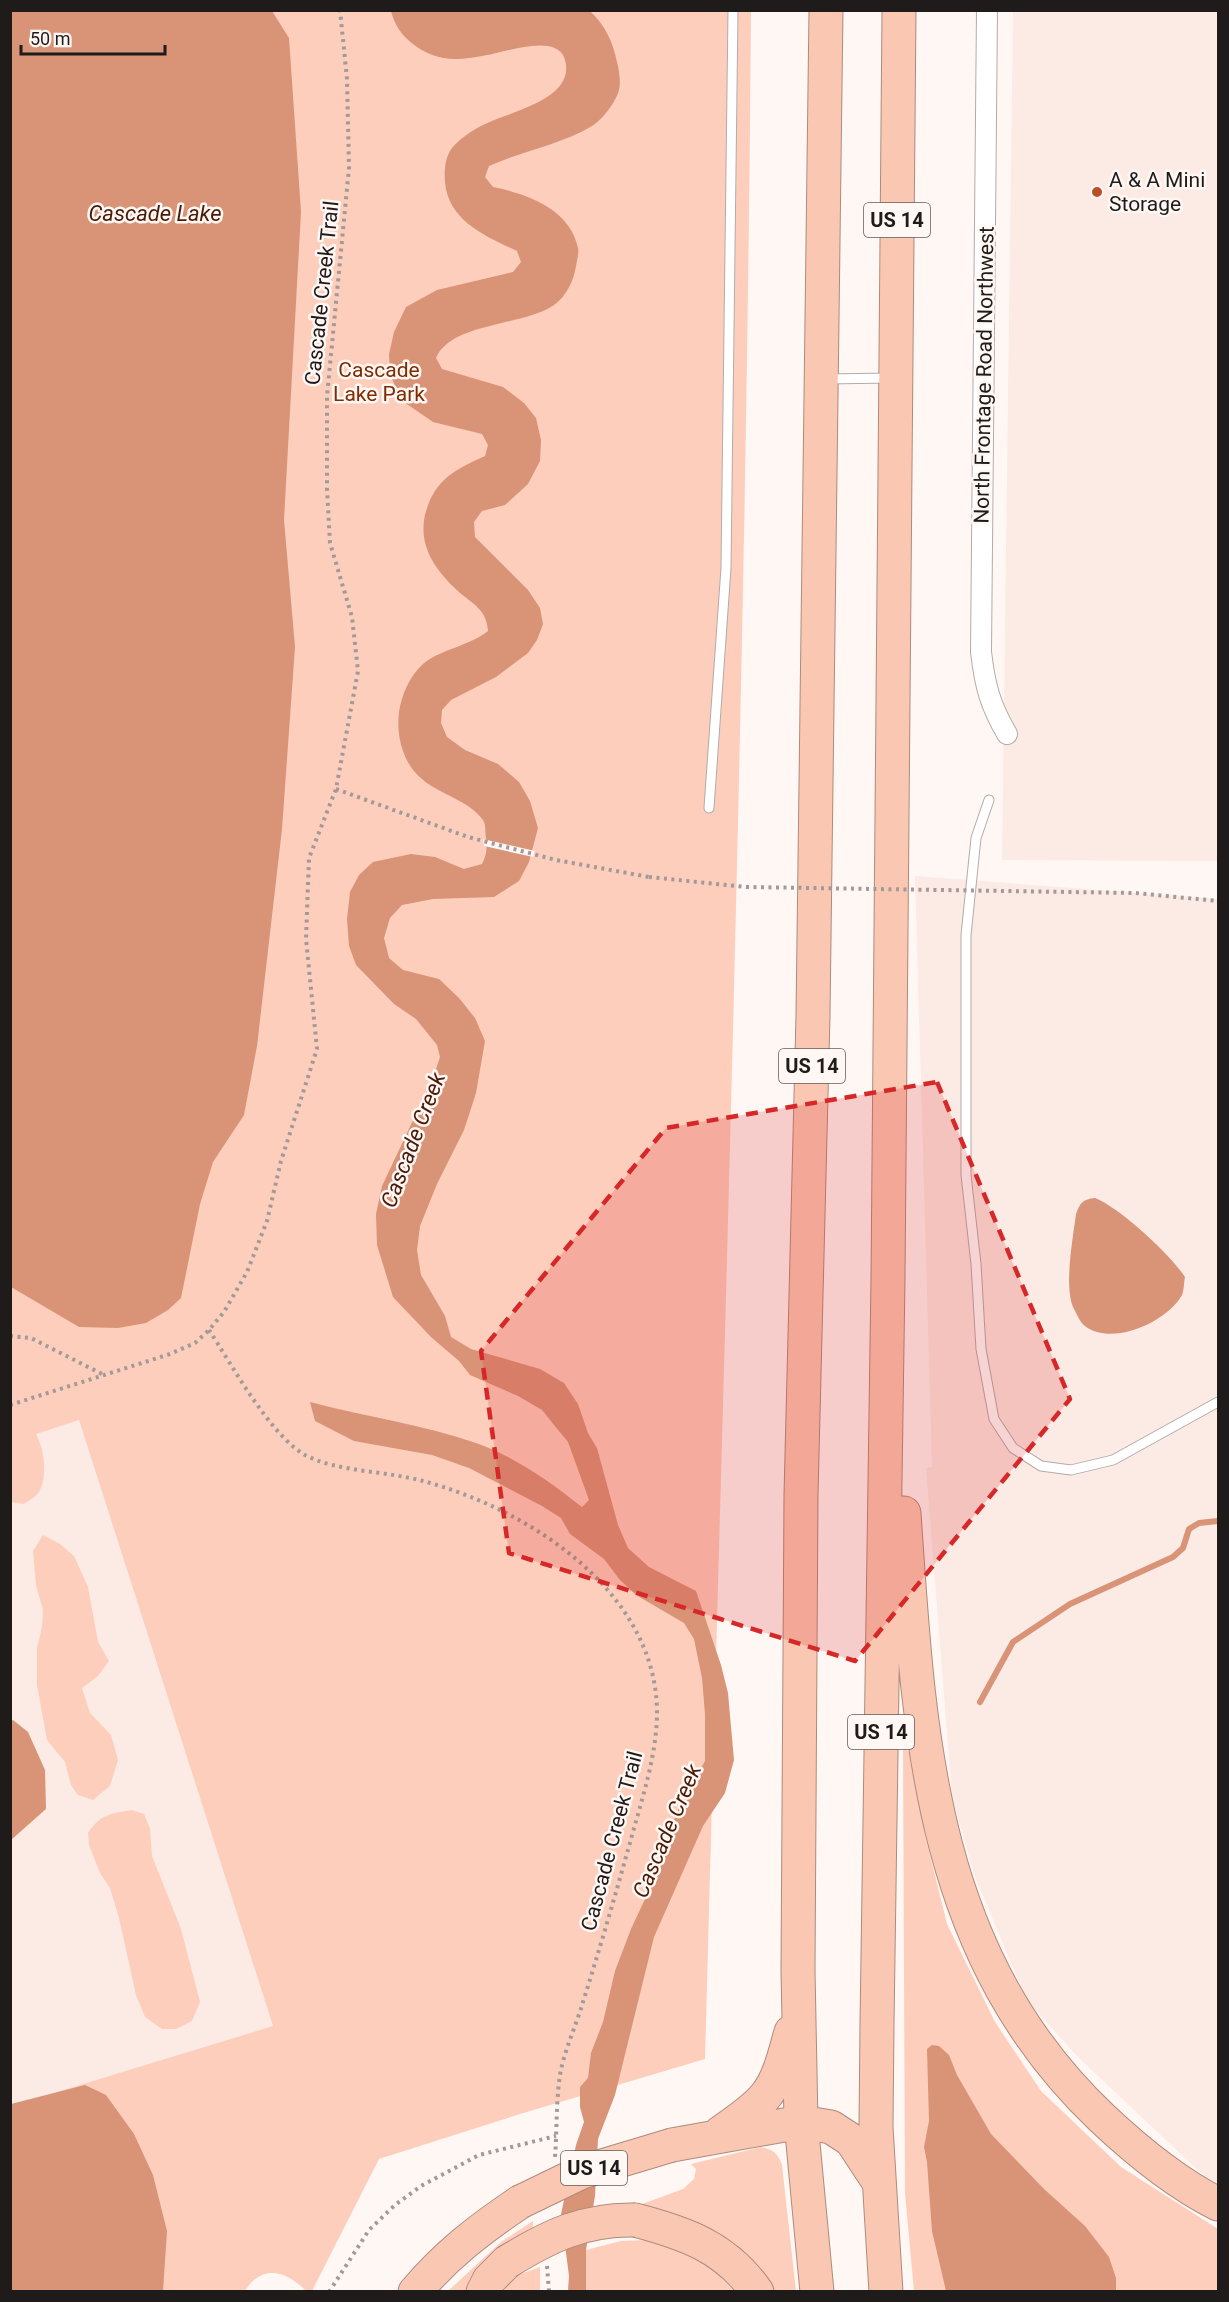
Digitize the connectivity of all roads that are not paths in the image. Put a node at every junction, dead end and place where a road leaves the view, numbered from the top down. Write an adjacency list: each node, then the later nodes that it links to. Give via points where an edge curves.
1 (733, 10): 9 (lane, via 726,568)
2 (826, 10): 6 (highway, US 14)
3 (899, 10): 5 (highway, US 14)
4 (987, 10): 7 (street, North Frontage Road Northwest, via 981,652 992,708)
5 (896, 378): 6 (lane); 10 (highway, US 14)
6 (821, 379): 12 (highway, US 14, via 813,1016 801,1495)
7 (1007, 734)
8 (989, 800): 11 (lane, via 976,838 966,935 966,1174 981,1349 994,1419 1013,1448 1041,1466 1071,1470 1113,1460)
9 (709, 808)
10 (888, 1278): 15 (highway, US 14, via 876,2127); 16 (highway, via 909,1593 921,1708 939,1824 967,1917 994,1976 1051,2065 1117,2133)
11 (1218, 1402)
12 (798, 2007): 13 (highway); 14 (highway, US 14, via 768,2093)
13 (801, 2122): 14 (highway); 15 (highway, via 831,2127 851,2140); 20 (highway)
14 (715, 2136): 17 (highway, US 14, bridge, via 582,2172 520,2202 476,2232)
15 (880, 2185): 21 (highway, US 14)
16 (1218, 2204)
17 (415, 2292)
18 (483, 2292): 19 (highway, bridge, via 507,2262 543,2239 595,2223 635,2220 703,2242 735,2264)
19 (757, 2292)
20 (817, 2292)
21 (886, 2292)

